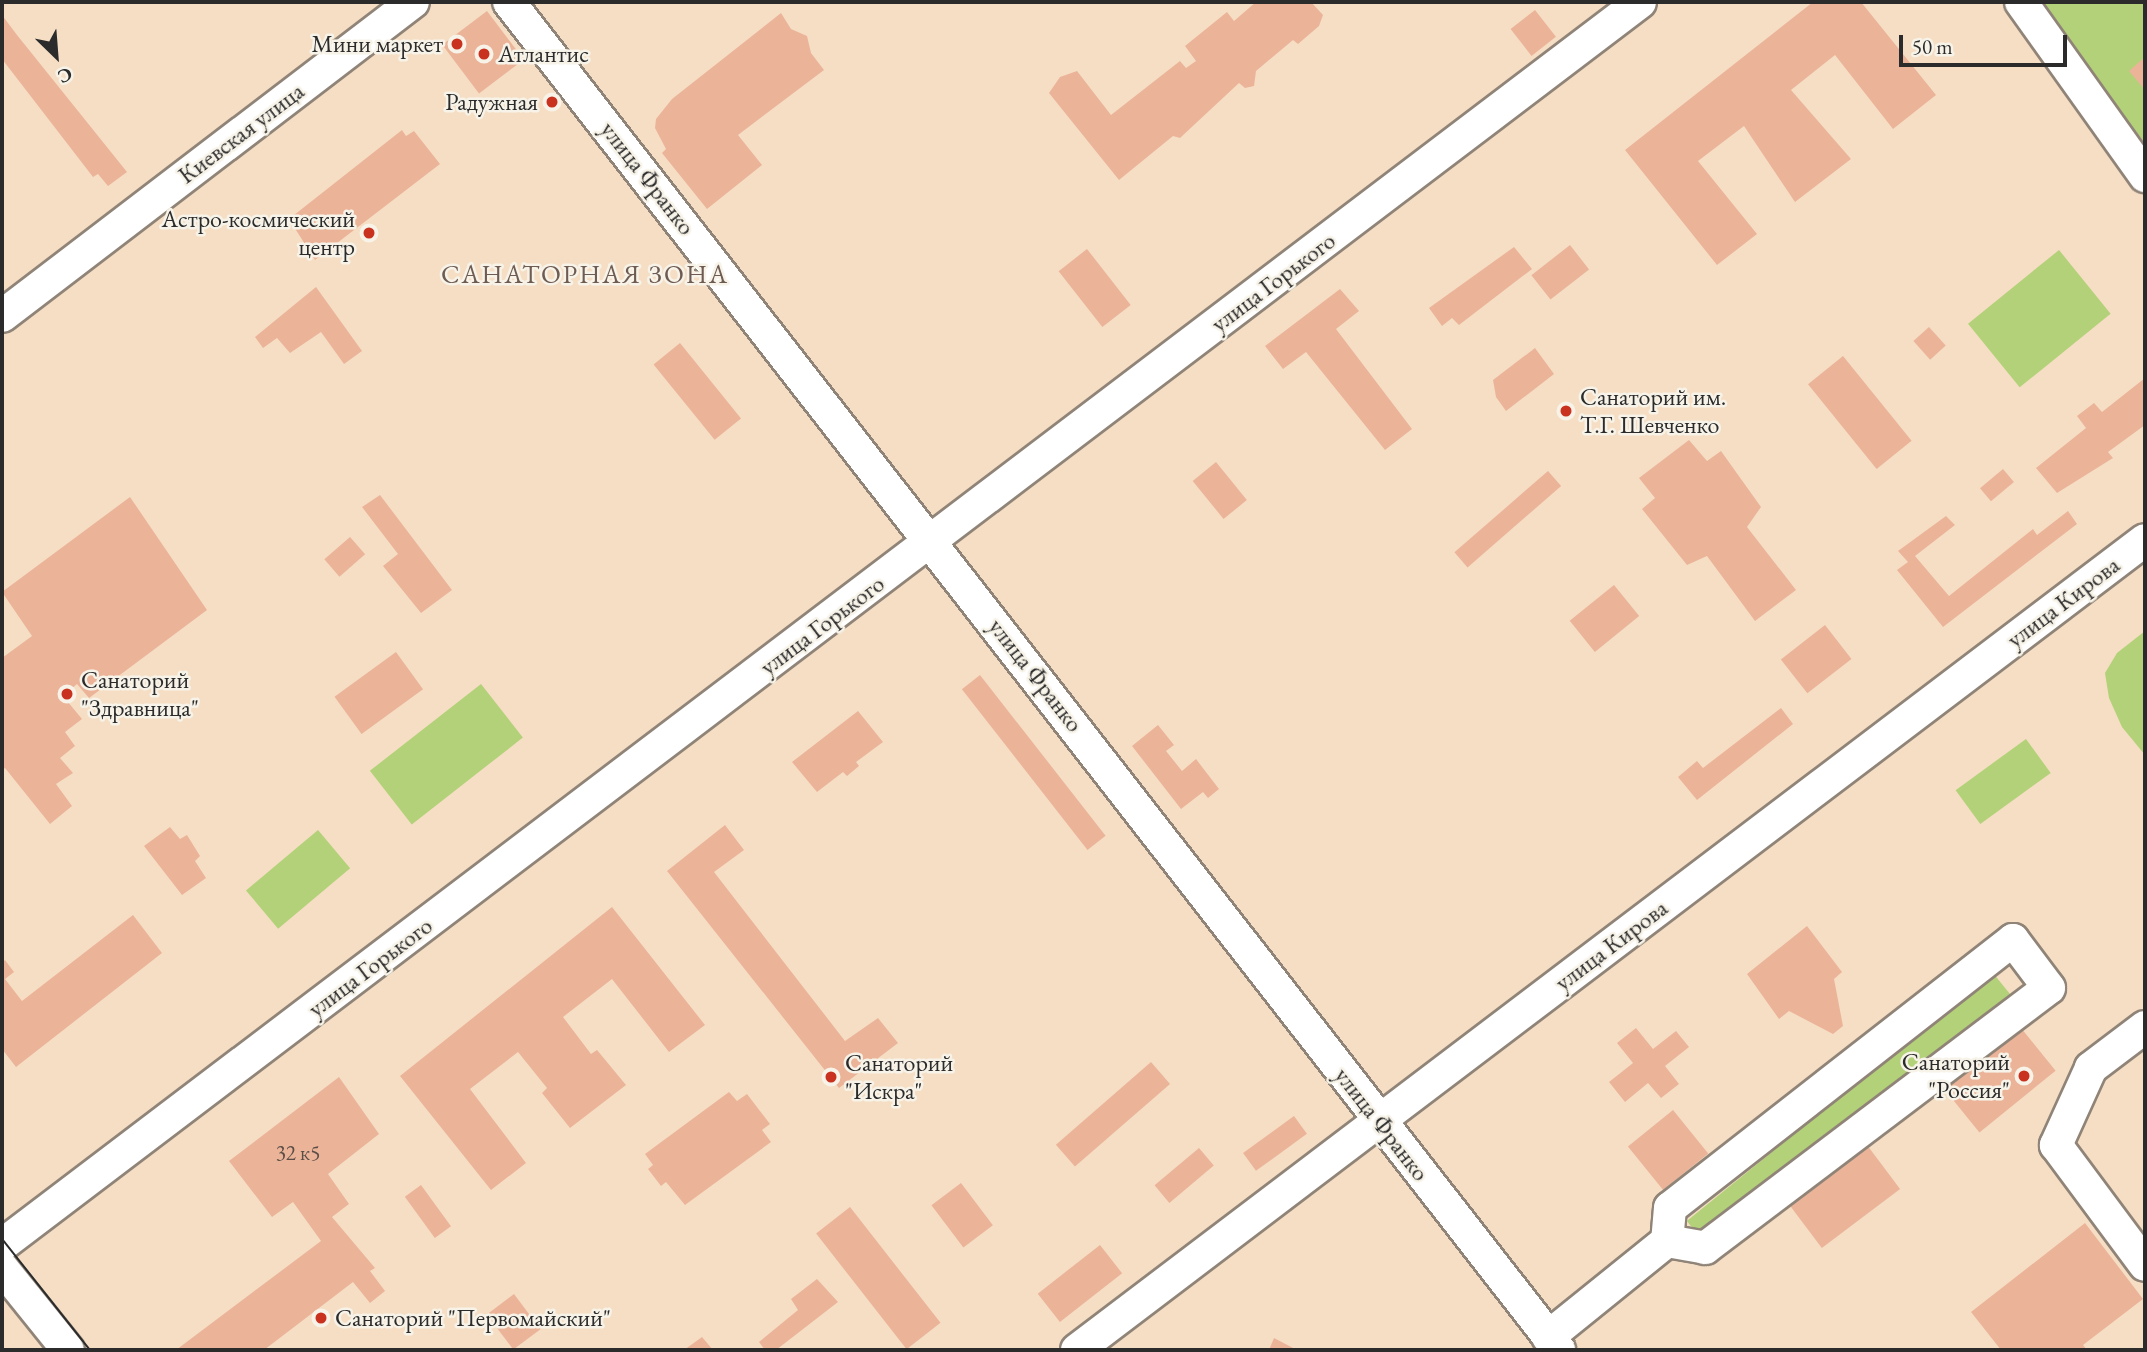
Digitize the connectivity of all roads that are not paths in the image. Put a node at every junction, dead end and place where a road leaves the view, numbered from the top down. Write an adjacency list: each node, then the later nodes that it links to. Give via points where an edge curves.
1 (413, 2): 6 (street, Киевская улица)
2 (509, 2): 8 (street, улица Франко)
3 (1640, 2): 8 (street, улица Горького)
4 (2021, 2): 5 (street)
5 (2145, 176)
6 (2, 316)
7 (2145, 540): 10 (street, улица Кирова)
8 (933, 542): 10 (street, улица Франко); 12 (street, улица Горького)
9 (2145, 1027): 13 (street, via 2091,1068 2056,1144)
10 (1379, 1121): 15 (street, улица Франко); 17 (street, улица Кирова)
11 (1667, 1241): 11 (street, via 1704,1248 2049,988 2013,940 1670,1208); 15 (street)
12 (2, 1245)
13 (2145, 1265)
14 (2, 1268): 16 (street)
15 (1553, 1343)
16 (68, 1350)
17 (1077, 1350)

